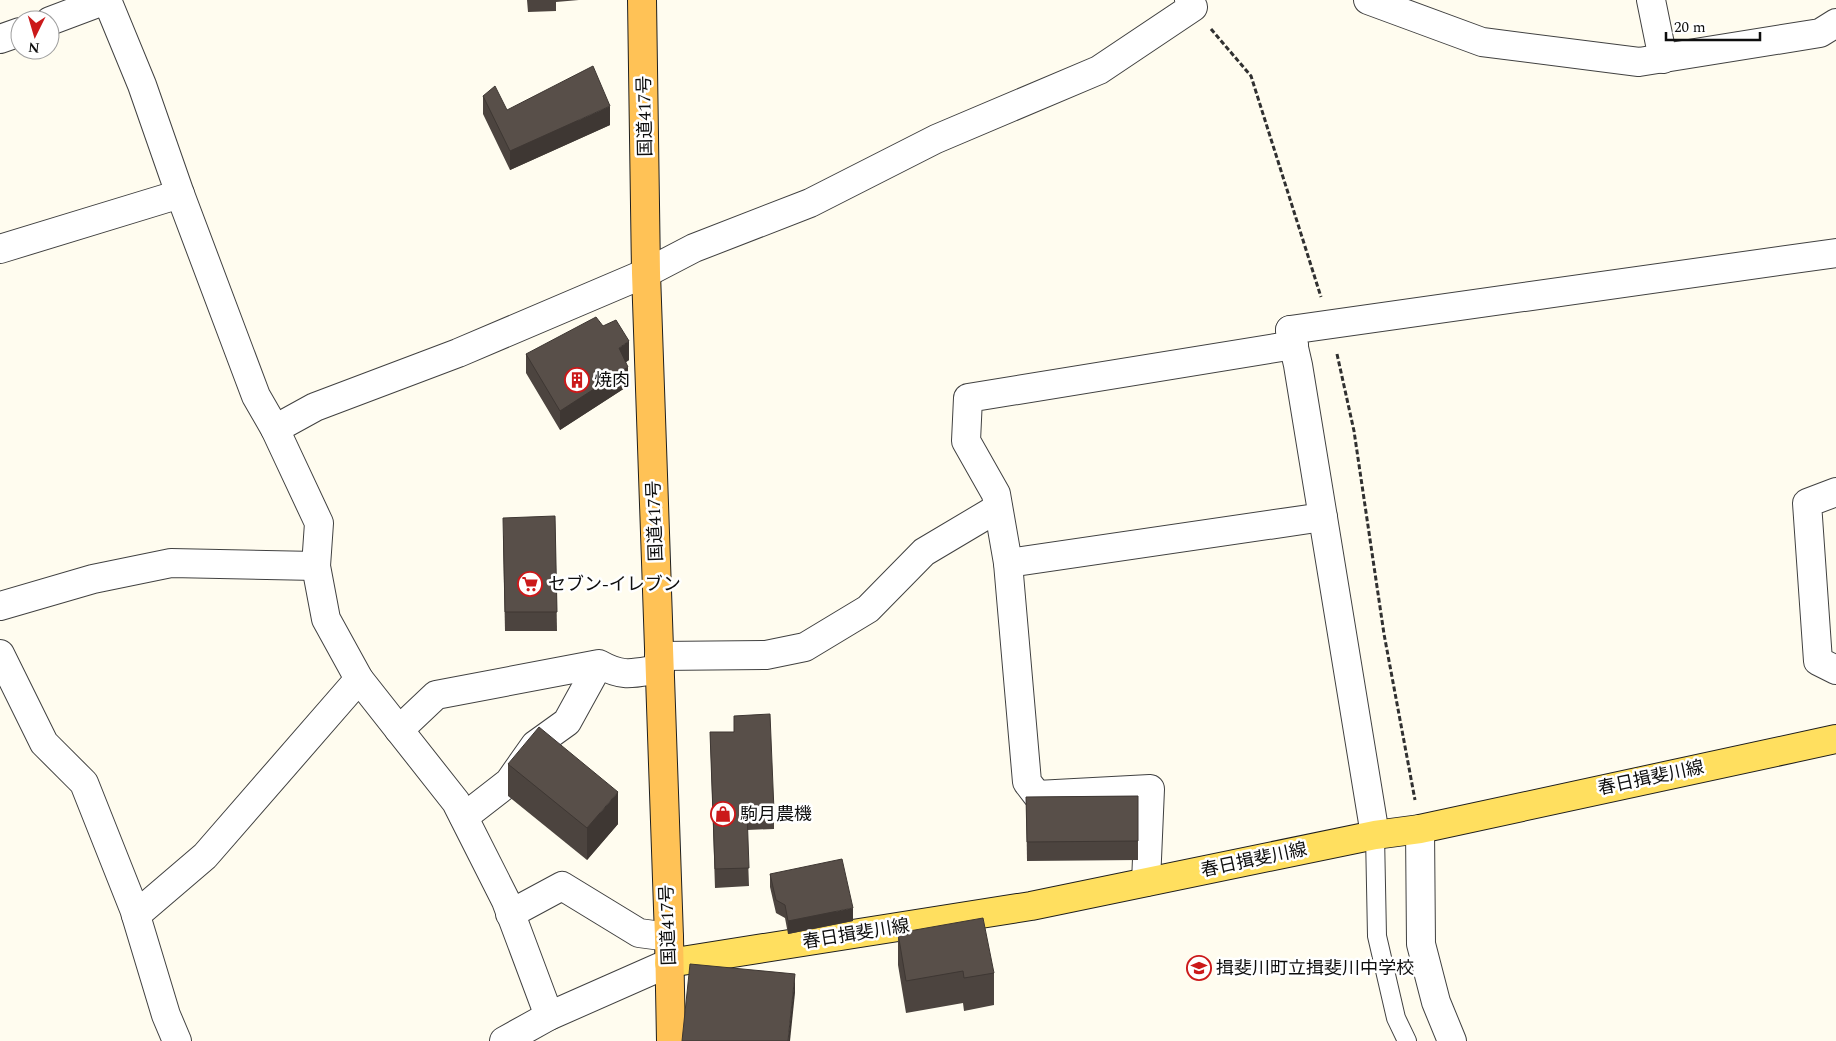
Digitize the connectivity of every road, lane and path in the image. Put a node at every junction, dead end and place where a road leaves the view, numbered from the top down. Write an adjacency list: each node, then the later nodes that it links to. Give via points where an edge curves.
1 (642, 0): 12 (highway, 国道417号)
2 (1189, 0): 12 (street, via 1193,7 1100,70 936,139 810,203 694,248)
3 (1368, 0): 8 (street, via 1482,42 1639,62)
4 (1651, 0): 8 (street)
5 (97, 2): 6 (street); 9 (street, via 142,85)
6 (60, 17)
7 (1836, 23): 8 (street, via 1820,33)
8 (1663, 59)
9 (180, 194): 10 (street); 14 (street, via 256,396)
10 (0, 249)
11 (1836, 252): 13 (street)
12 (646, 273): 14 (street, via 458,353 315,407); 22 (highway, 国道417号)
13 (1292, 337): 16 (street, via 968,398 966,441 996,494); 17 (street)
14 (275, 430): 19 (street, via 320,524)
15 (1836, 492): 24 (street, via 1807,503 1818,661)
16 (998, 508): 18 (street); 22 (street, via 924,552 868,609 805,647 766,655)
17 (1323, 517): 18 (street); 30 (street)
18 (1008, 563): 31 (street, via 1027,782 1037,795 1150,789)
19 (316, 566): 20 (street, via 171,563 93,578); 25 (street, via 326,619)
20 (0, 606)
21 (0, 654): 33 (street, via 44,742 84,783)
22 (659, 663): 23 (street, via 623,674); 34 (highway, 国道417号)
23 (596, 665): 26 (street, via 436,695); 28 (street, via 566,722 535,745 509,782)
24 (1836, 670)
25 (358, 679): 26 (street); 33 (street, via 205,856)
26 (399, 730): 28 (street, via 456,802)
27 (1836, 739): 29 (main road, 春日揖斐川線)
28 (464, 818): 32 (street)
29 (1420, 829): 30 (main road, 春日揖斐川線); 41 (street, via 1421,944 1436,1002)
30 (1375, 835): 31 (main road, 春日揖斐川線); 40 (lane, via 1377,936 1396,1018)
31 (1146, 882): 35 (main road, 春日揖斐川線, via 1030,906)
32 (510, 914): 34 (street, via 562,886 639,934); 36 (street)
33 (136, 915): 37 (street)
34 (669, 936): 35 (highway, 国道417号)
35 (669, 963): 36 (street); 39 (highway, 国道417号)
36 (549, 1016): 38 (street)
37 (177, 1041)
38 (504, 1041)
39 (670, 1041)
40 (1407, 1041)
41 (1452, 1041)

